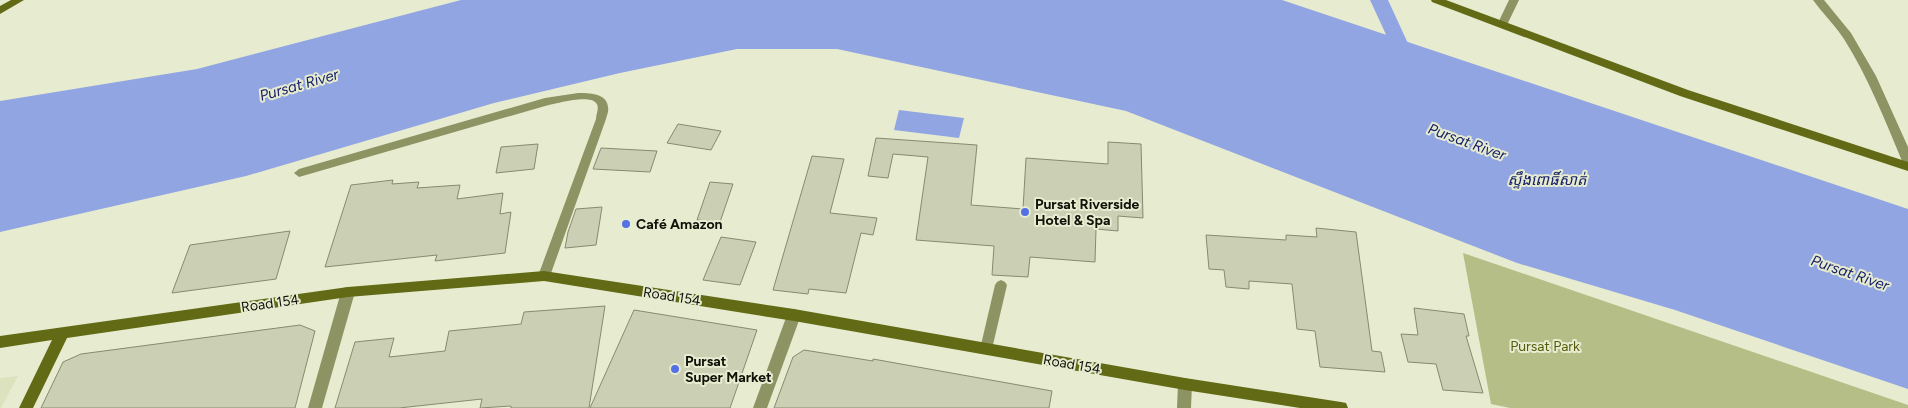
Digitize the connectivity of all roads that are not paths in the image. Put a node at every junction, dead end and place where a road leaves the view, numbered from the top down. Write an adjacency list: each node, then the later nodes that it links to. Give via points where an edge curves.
1 (19, 0): 5 (main road)
2 (1436, 0): 6 (main road)
3 (1514, 0): 6 (street)
4 (1818, 0): 7 (street, via 1857,50)
5 (0, 10)
6 (1502, 25): 8 (main road, via 1684,93)
7 (1908, 161)
8 (1908, 167)
9 (299, 173): 10 (lane, via 546,102 579,96 600,100 603,106 601,119)
10 (544, 276): 12 (main road, Road 154); 13 (main road, Road 154)
11 (1001, 285): 16 (lane)
12 (348, 292): 14 (main road, Road 154); 19 (street)
13 (794, 315): 16 (main road, Road 154); 20 (street)
14 (62, 334): 15 (main road, Road 154); 18 (main road)
15 (0, 342)
16 (986, 349): 17 (main road, Road 154)
17 (1185, 384): 21 (street); 22 (main road, Road 154)
18 (26, 408)
19 (315, 408)
20 (760, 408)
21 (1184, 408)
22 (1341, 408)

